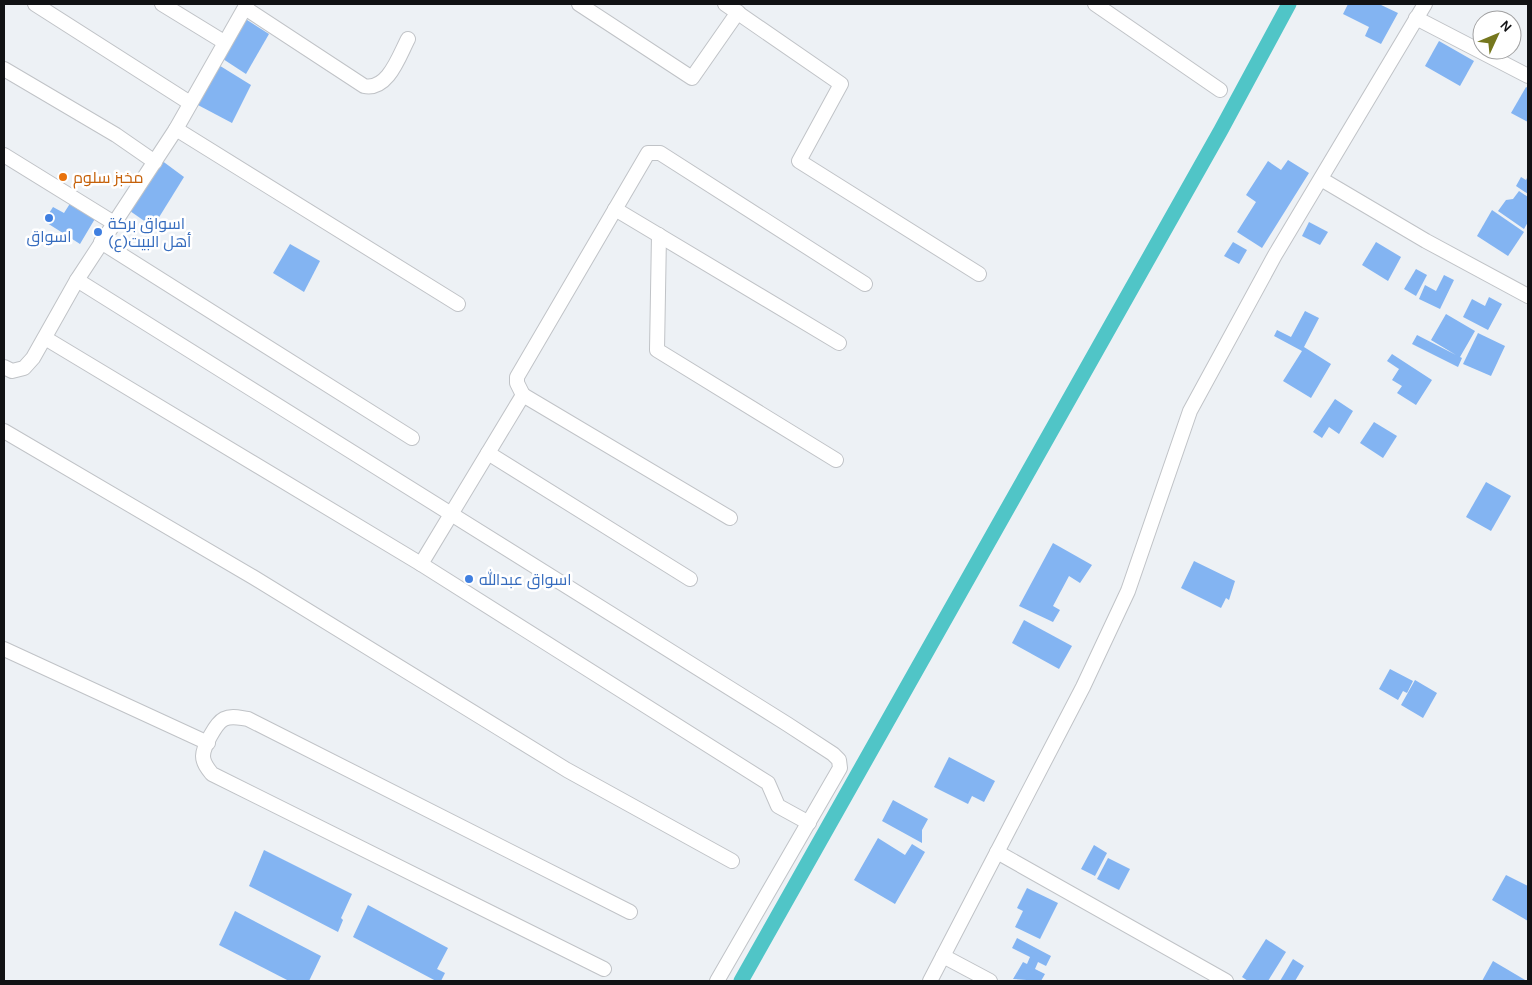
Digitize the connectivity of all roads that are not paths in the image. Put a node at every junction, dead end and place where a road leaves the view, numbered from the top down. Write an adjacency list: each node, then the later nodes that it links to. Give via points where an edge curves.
1 (35, 4): 15 (street)
2 (162, 4): 11 (street)
3 (579, 4): 8 (street, via 692,78)
4 (725, 4): 8 (street)
5 (1095, 4): 14 (street)
6 (1425, 4): 9 (street)
7 (246, 6): 10 (street, via 364,86 373,88 381,84); 11 (street)
8 (738, 12): 24 (street, via 841,84 798,161)
9 (1416, 18): 13 (street); 19 (street)
10 (408, 39)
11 (224, 42): 15 (street)
12 (4, 68): 18 (street)
13 (1528, 76)
14 (1220, 90)
15 (190, 103): 16 (street)
16 (176, 129): 18 (street); 28 (street)
17 (4, 155): 21 (street)
18 (155, 162): 21 (street)
19 (1321, 178): 27 (street); 44 (street, via 1190,411 1128,591 1083,687)
20 (615, 209): 22 (street); 26 (street, via 643,158 648,153 660,152); 32 (street, via 518,377 517,383)
21 (114, 223): 23 (street)
22 (658, 235): 30 (street); 36 (street, via 657,350)
23 (101, 242): 25 (street); 34 (street)
24 (979, 274)
25 (78, 280): 29 (street); 37 (street)
26 (865, 284)
27 (1528, 296)
28 (458, 304)
29 (45, 338): 31 (street, via 24,368 12,371); 39 (street)
30 (839, 344)
31 (4, 367)
32 (523, 395): 35 (street); 38 (street)
33 (4, 431): 45 (street, via 253,577 567,770)
34 (412, 438)
35 (488, 453): 37 (street); 40 (street)
36 (836, 460)
37 (452, 513): 39 (street); 43 (street, via 833,754 839,760 840,768)
38 (730, 518)
39 (421, 564): 43 (street, via 768,783 778,806)
40 (690, 578)
41 (4, 649): 42 (street)
42 (208, 743): 46 (street, via 216,724 224,719 248,719); 48 (street, via 203,756 205,766 226,782)
43 (809, 823): 49 (street)
44 (997, 852): 47 (street); 52 (street)
45 (732, 861)
46 (630, 912)
47 (943, 956): 50 (street); 51 (street)
48 (604, 969)
49 (716, 981)
50 (930, 981)
51 (990, 981)
52 (1226, 981)

